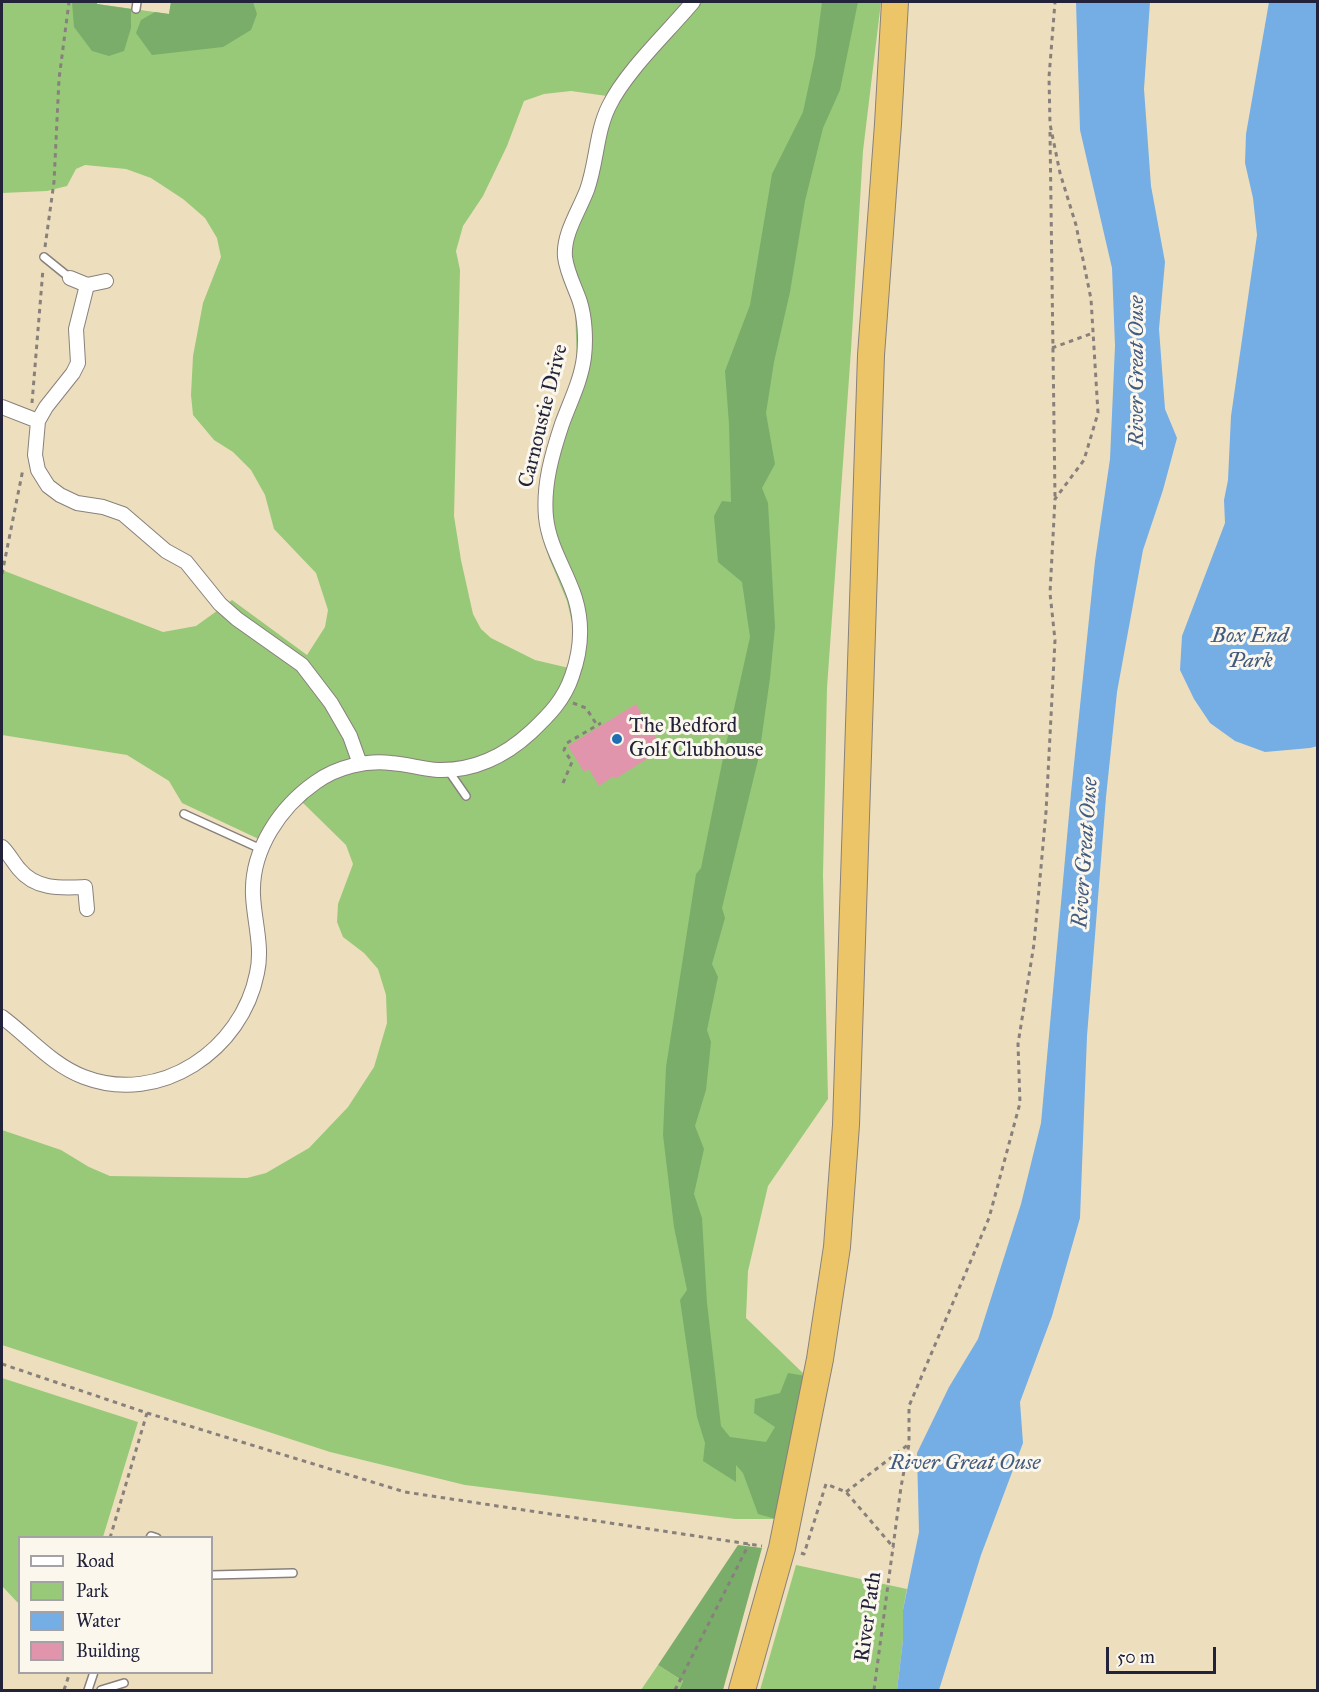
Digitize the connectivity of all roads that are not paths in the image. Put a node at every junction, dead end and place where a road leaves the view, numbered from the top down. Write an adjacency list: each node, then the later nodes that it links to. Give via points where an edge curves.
1 (693, 2): 10 (street, Carnoustie Drive, via 623,82 608,107 588,187 569,231 565,253 581,304 585,354 548,471 544,497 552,546 575,599 580,650 563,698 547,717 508,752 484,763)
2 (895, 2): 23 (highway, via 871,355 847,1101 838,1236 820,1359 782,1548)
3 (44, 257): 4 (lane)
4 (70, 279): 6 (street)
5 (106, 281): 6 (street)
6 (87, 285): 8 (street, via 76,329 78,363)
7 (2, 407): 8 (street)
8 (35, 419): 9 (street, via 35,455 38,470 48,486 77,502 123,514 166,551 186,561 220,604 302,665 350,736)
9 (360, 764): 10 (street, Carnoustie Drive, via 386,762); 14 (street, Carnoustie Drive, via 316,781 289,804)
10 (448, 770): 11 (lane)
11 (466, 796)
12 (184, 814): 14 (lane)
13 (2, 847): 15 (street, via 29,879 45,886 85,887)
14 (261, 849): 16 (street, Carnoustie Drive, via 253,890 259,948 254,987 232,1031 196,1065 153,1082 104,1084 61,1066)
15 (87, 909)
16 (2, 1017)
17 (293, 1573): 18 (lane)
18 (213, 1575)
19 (93, 1674): 21 (lane)
20 (124, 1683): 22 (lane)
21 (88, 1690)
22 (101, 1690)
23 (742, 1690)

